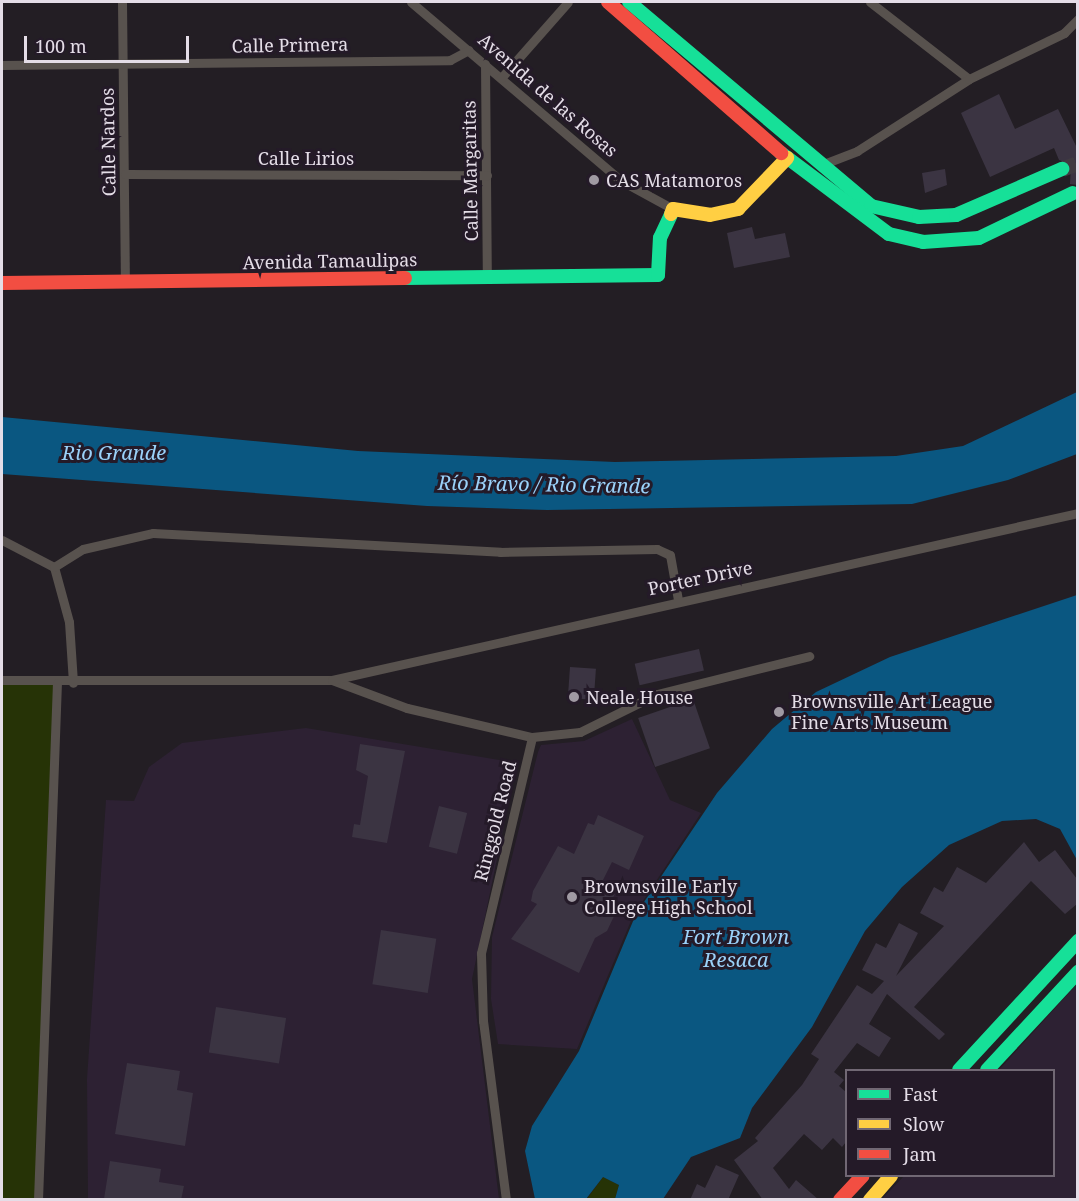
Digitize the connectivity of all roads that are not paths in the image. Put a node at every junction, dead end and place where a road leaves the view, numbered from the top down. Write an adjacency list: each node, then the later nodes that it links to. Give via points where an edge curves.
1 (122, 2): 9 (street, Calle Nardos)
2 (411, 2): 8 (street, Avenida de las Rosas)
3 (568, 2): 12 (street)
4 (608, 2): 14 (main road)
5 (629, 2): 14 (main road)
6 (870, 2): 13 (street)
7 (1077, 19): 13 (street, via 1064,33)
8 (469, 50): 9 (street, Calle Primera, via 450,60); 10 (street, Avenida de las Rosas)
9 (123, 64): 11 (street, Calle Primera); 18 (street, Calle Nardos)
10 (485, 64): 12 (street, Avenida de las Rosas); 19 (street, Calle Margaritas)
11 (2, 65)
12 (501, 78): 21 (street, Avenida de las Rosas, via 620,180)
13 (969, 79): 16 (street, via 879,139)
14 (720, 89): 15 (main road); 16 (main road)
15 (787, 158): 20 (main road, via 868,223 923,242 979,238); 21 (main road, Avenida de las Rosas, via 738,209 710,215)
16 (820, 166): 17 (main road, via 871,206 935,218 983,206)
17 (1062, 169)
18 (125, 174): 19 (street, Calle Lirios); 23 (street, Calle Nardos)
19 (487, 175): 22 (street, Calle Margaritas)
20 (1073, 193)
21 (673, 209): 22 (main road, Avenida Tamaulipas, via 660,238 658,275)
22 (487, 278): 23 (main road, Avenida Tamaulipas)
23 (125, 282): 24 (main road, Avenida Tamaulipas)
24 (2, 283)
25 (1077, 513): 28 (street, Porter Drive)
26 (2, 540): 27 (street)
27 (54, 567): 28 (street, via 83,549 153,533 500,552 657,549 670,555); 33 (street, via 69,622)
28 (678, 600): 31 (street, Porter Drive)
29 (809, 656): 34 (street, via 657,694 580,732)
30 (2, 680): 32 (street)
31 (332, 680): 33 (street); 34 (street, via 407,708)
32 (57, 683): 33 (street); 41 (street)
33 (73, 683)
34 (532, 737): 42 (street, Ringgold Road, via 481,953 485,1043)
35 (1077, 941): 37 (main road)
36 (1077, 972): 38 (main road)
37 (960, 1069)
38 (989, 1069)
39 (861, 1177): 43 (main road)
40 (890, 1177): 44 (main road)
41 (38, 1200)
42 (506, 1200)
43 (840, 1200)
44 (870, 1200)

